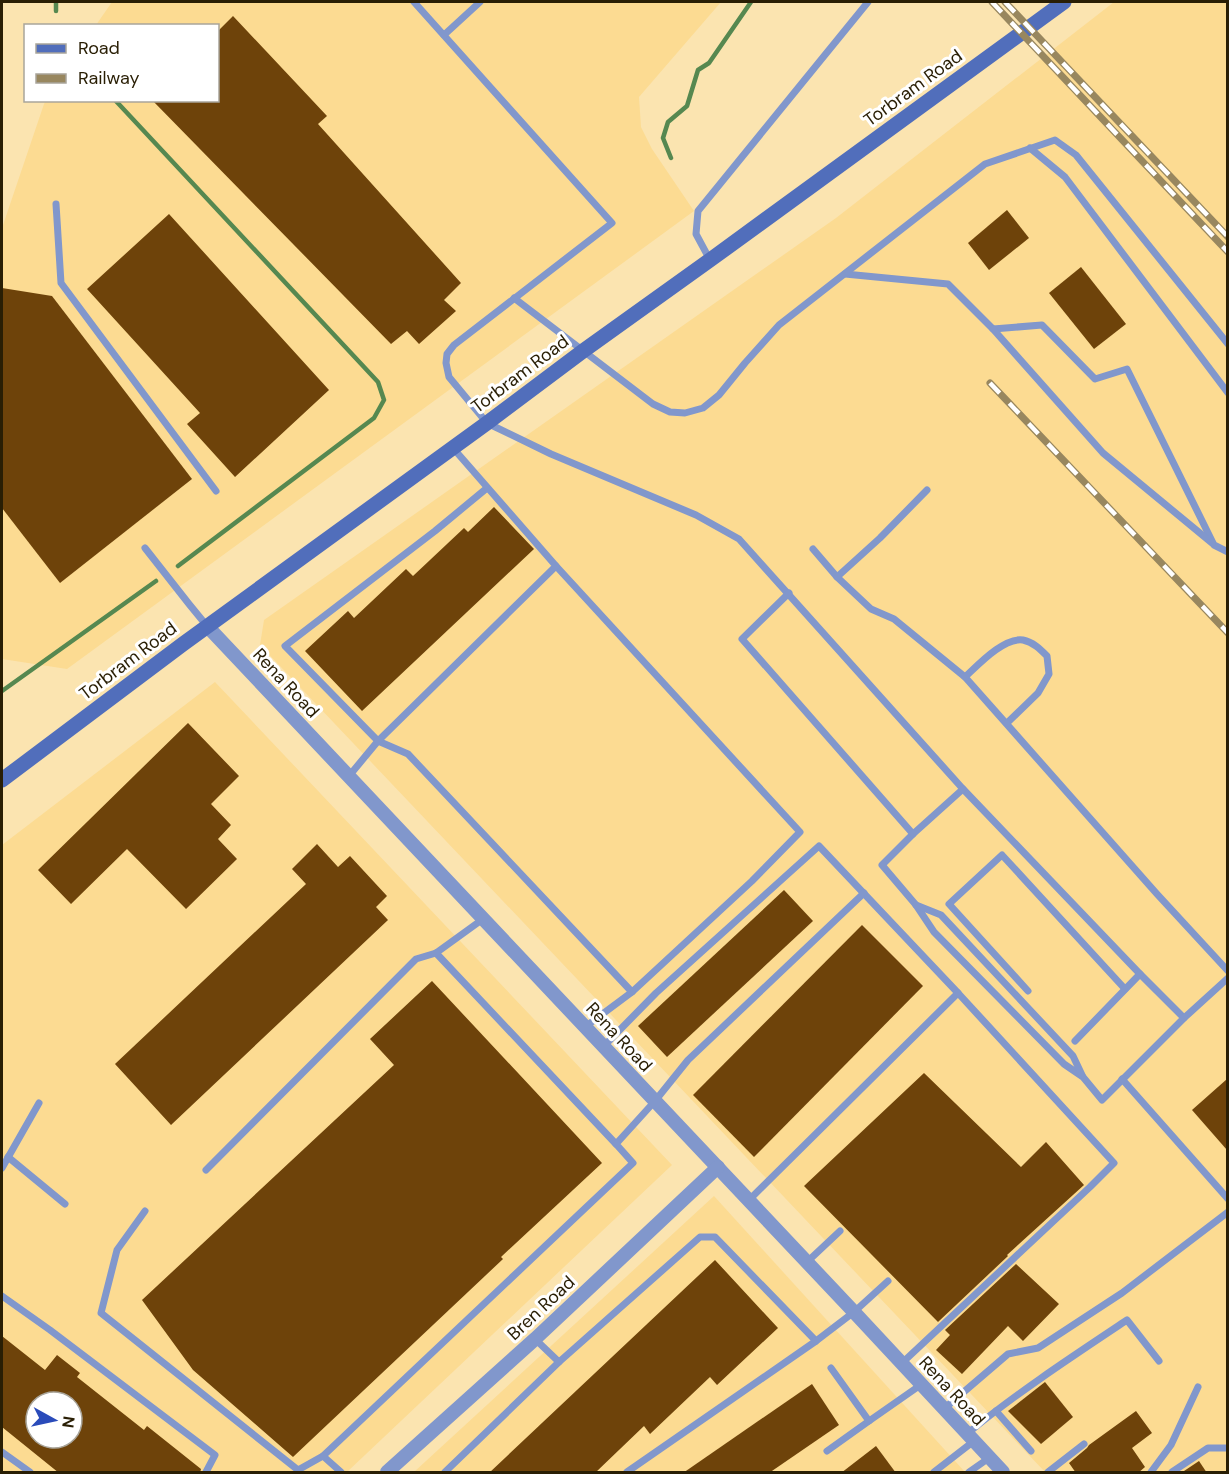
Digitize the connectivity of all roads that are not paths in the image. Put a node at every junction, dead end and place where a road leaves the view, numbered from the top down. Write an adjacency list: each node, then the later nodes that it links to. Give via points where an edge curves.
1 (414, 2): 5 (lane)
2 (480, 2): 5 (lane)
3 (868, 2): 8 (lane, via 698,211 696,234)
4 (1064, 2): 8 (main road, Torbram Road)
5 (444, 34): 10 (lane, via 612,224)
6 (1030, 148): 9 (lane, via 985,164); 12 (lane, via 1055,140 1076,155); 14 (lane, via 1065,177)
7 (56, 204): 19 (lane, via 61,283)
8 (710, 260): 13 (main road, Torbram Road)
9 (844, 274): 11 (lane, via 948,284); 13 (lane, via 779,325 719,395 703,408 670,412 653,404)
10 (514, 298): 13 (lane); 15 (lane, via 447,354 449,377)
11 (993, 329): 20 (lane, via 1103,453); 20 (lane, via 1042,325 1095,379 1127,369)
12 (1227, 344)
13 (583, 351): 15 (main road, Torbram Road)
14 (1227, 393)
15 (487, 423): 16 (main road, Torbram Road); 26 (lane, via 716,524 739,539)
16 (453, 448): 17 (lane); 27 (main road, Torbram Road)
17 (487, 488): 24 (lane); 30 (lane, via 285,646)
18 (927, 490): 25 (lane)
19 (216, 492)
20 (1214, 545): 23 (lane)
21 (145, 548): 27 (lane)
22 (813, 549): 25 (lane)
23 (1227, 552)
24 (556, 566): 30 (lane); 44 (lane, via 800,832)
25 (837, 577): 28 (lane, via 871,609 894,619)
26 (789, 593): 33 (lane); 34 (lane, via 742,639)
27 (208, 627): 31 (street, Rena Road); 32 (main road, Torbram Road)
28 (965, 677): 29 (lane); 29 (lane, via 1004,644 1022,640 1047,656 1048,674 1038,693)
29 (1007, 723): 39 (lane)
30 (378, 741): 31 (lane); 44 (lane, via 408,754)
31 (349, 776): 37 (street, Rena Road)
32 (2, 780)
33 (963, 789): 34 (lane); 40 (lane)
34 (913, 834): 36 (lane, via 882,865)
35 (864, 894): 45 (lane); 49 (lane, via 819,846 656,993); 52 (lane, via 688,1060)
36 (916, 905): 50 (lane, via 934,932 1064,1064); 50 (lane, via 941,915 1073,1056)
37 (483, 918): 38 (lane); 47 (street, Rena Road)
38 (436, 953): 54 (lane); 58 (lane, via 416,959)
39 (1227, 971)
40 (1140, 974): 42 (lane); 46 (lane)
41 (1227, 978): 46 (lane)
42 (1125, 989): 43 (lane, via 1002,855 949,904); 48 (lane)
43 (1028, 991)
44 (632, 992): 47 (lane)
45 (958, 993): 60 (lane); 73 (lane, via 1114,1163)
46 (1184, 1018): 51 (lane)
47 (585, 1027): 49 (street, Rena Road)
48 (1075, 1041)
49 (604, 1046): 52 (street, Rena Road)
50 (1083, 1077): 51 (lane, via 1102,1100)
51 (1122, 1079): 59 (lane)
52 (655, 1101): 54 (lane); 56 (street, Rena Road)
53 (39, 1103): 55 (lane)
54 (616, 1144): 86 (lane, via 633,1163)
55 (8, 1157): 57 (lane); 61 (lane)
56 (718, 1167): 60 (street, Rena Road); 69 (street, Bren Road)
57 (2, 1168)
58 (206, 1170)
59 (1227, 1199)
60 (749, 1200): 65 (street, Rena Road)
61 (65, 1204)
62 (145, 1211): 86 (lane, via 117,1250 101,1313 298,1470)
63 (1227, 1212): 77 (lane, via 1122,1293 1038,1348 1008,1354)
64 (840, 1232): 65 (lane)
65 (807, 1262): 68 (street, Rena Road)
66 (888, 1281): 68 (lane)
67 (2, 1296): 89 (lane, via 215,1455)
68 (854, 1312): 70 (lane); 73 (street, Rena Road)
69 (535, 1339): 72 (lane); 91 (street, Bren Road)
70 (816, 1341): 72 (lane, via 715,1237 700,1237); 93 (lane)
71 (1158, 1361): 78 (lane, via 1126,1320)
72 (559, 1362): 92 (lane)
73 (902, 1363): 75 (street, Rena Road)
74 (831, 1368): 79 (lane)
75 (922, 1384): 77 (street, Rena Road); 79 (lane)
76 (1198, 1387): 98 (lane, via 1171,1445)
77 (945, 1408): 80 (street, Rena Road)
78 (996, 1411): 80 (lane); 83 (lane)
79 (869, 1421): 85 (lane)
80 (971, 1437): 87 (street, Rena Road); 94 (lane)
81 (1084, 1444): 97 (lane)
82 (1227, 1448): 99 (lane, via 1208,1448)
83 (1031, 1451)
84 (2, 1452): 88 (lane)
85 (827, 1452)
86 (323, 1456): 90 (lane)
87 (989, 1458): 95 (lane); 96 (street, Rena Road)
88 (30, 1473)
89 (206, 1473)
90 (341, 1473)
91 (387, 1473)
92 (445, 1473)
93 (627, 1473)
94 (934, 1473)
95 (969, 1473)
96 (1003, 1473)
97 (1048, 1473)
98 (1151, 1473)
99 (1172, 1473)

